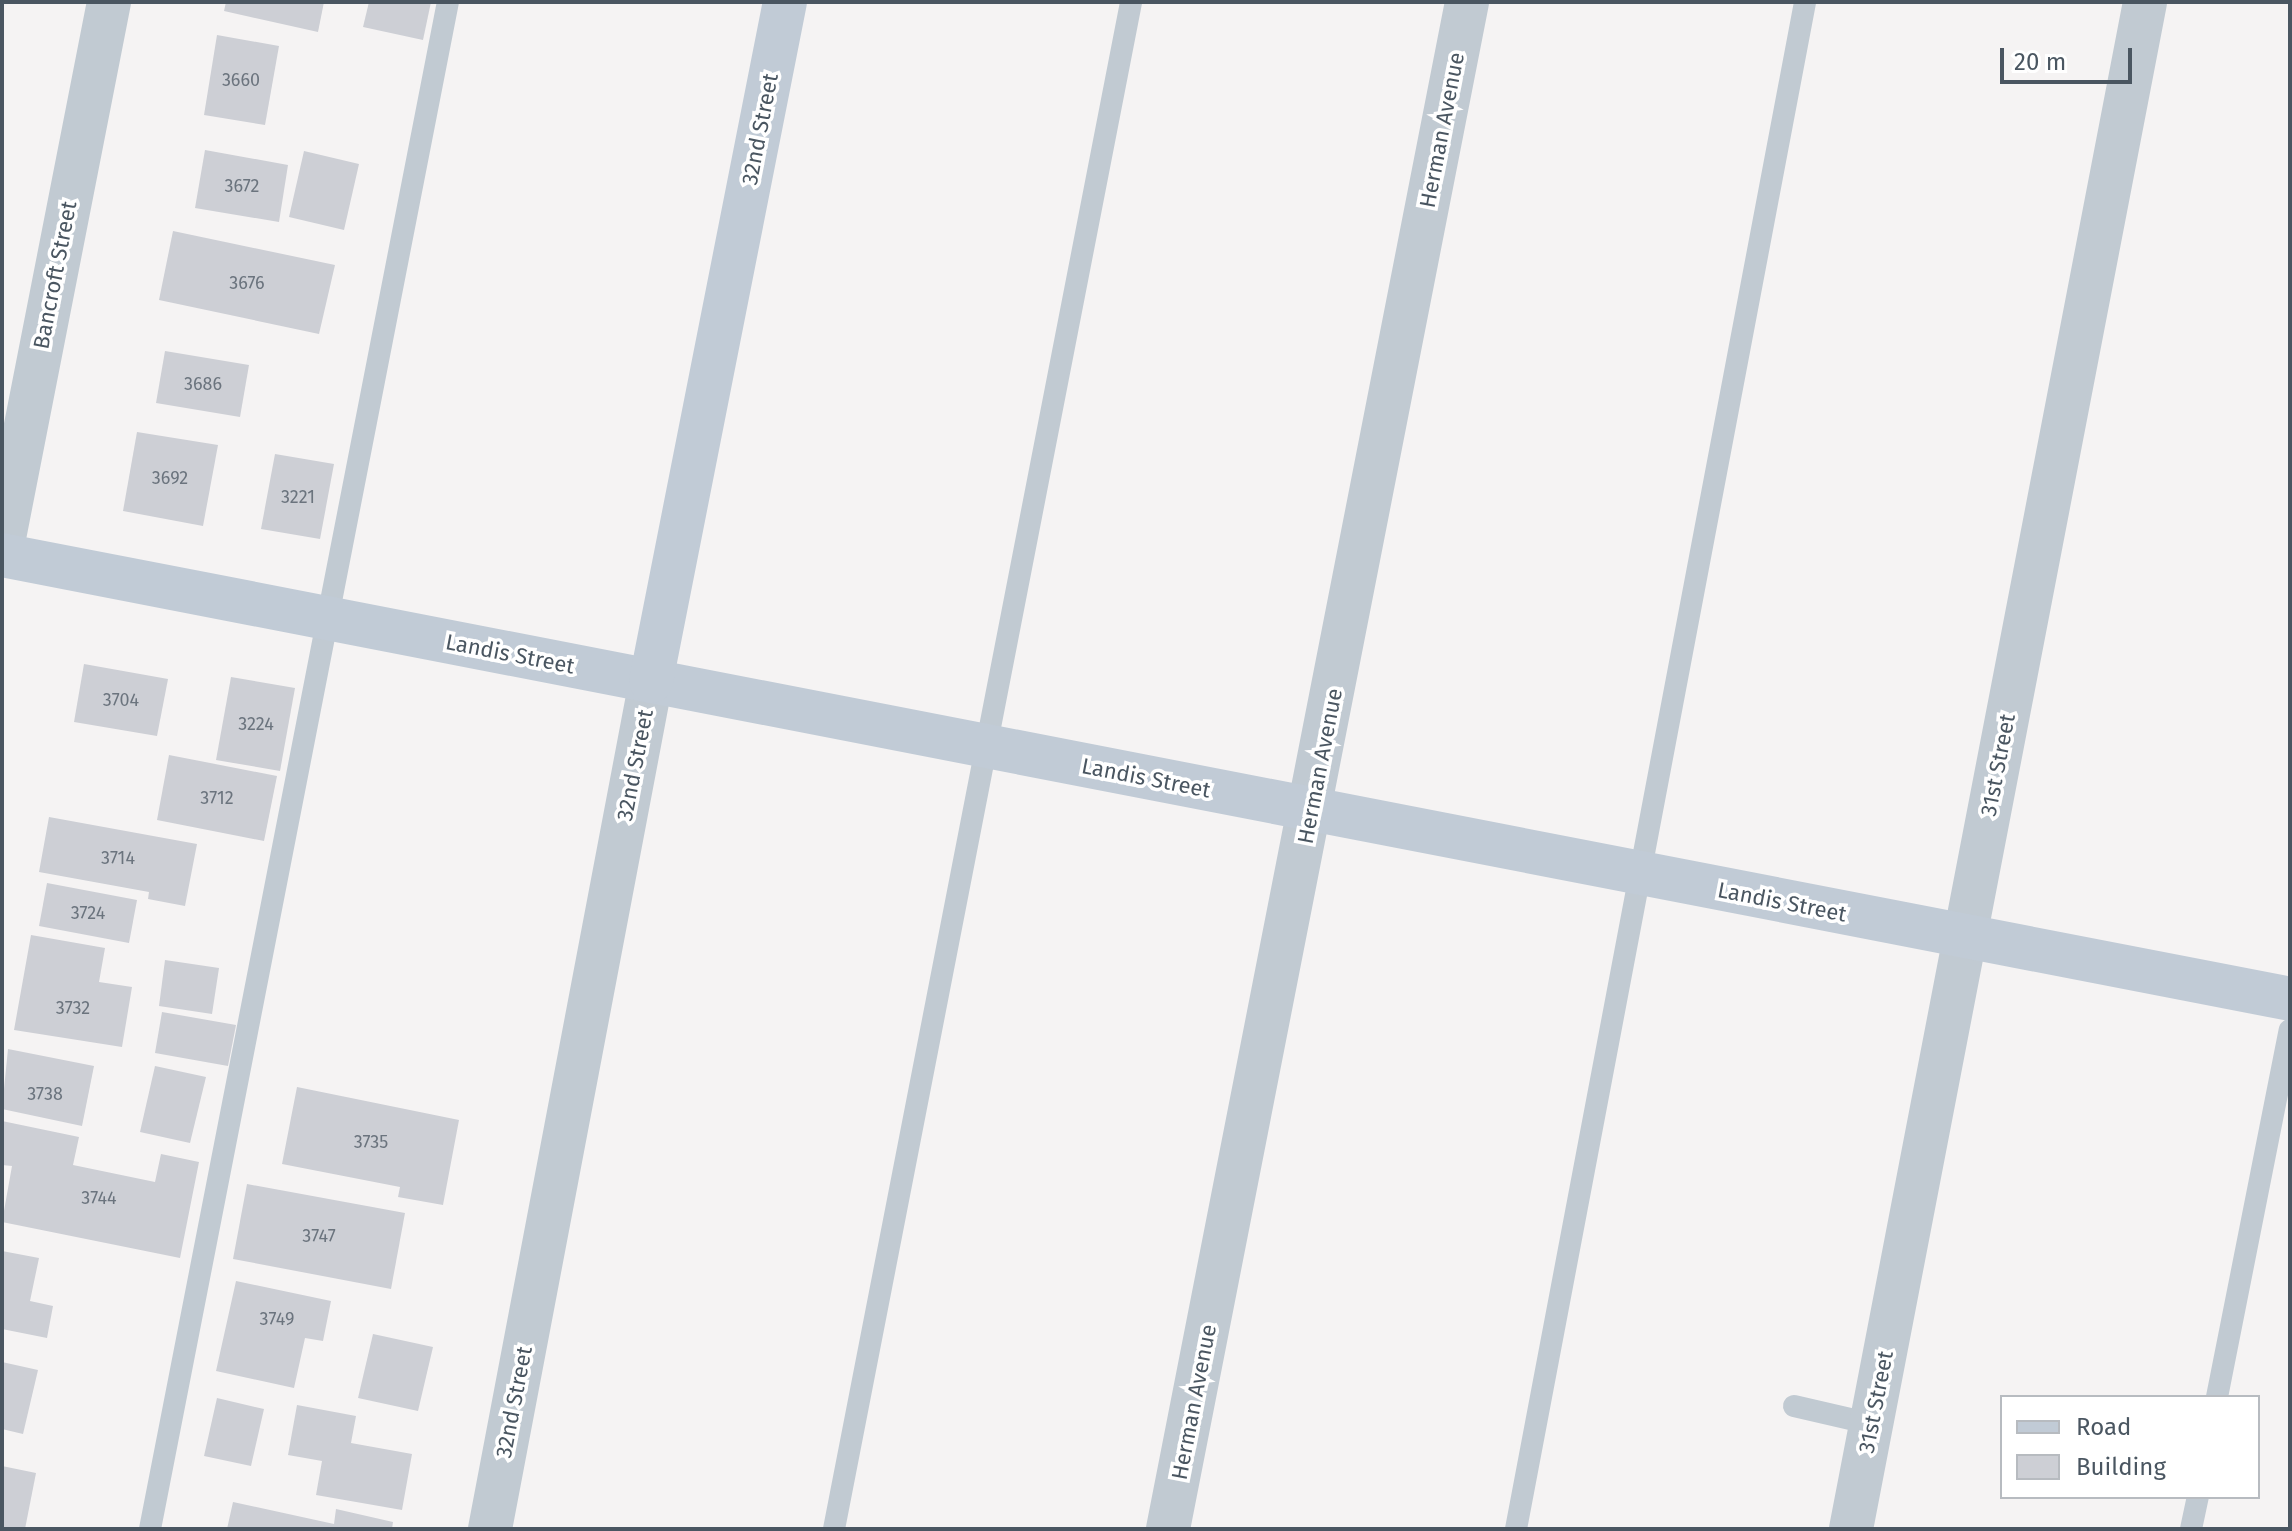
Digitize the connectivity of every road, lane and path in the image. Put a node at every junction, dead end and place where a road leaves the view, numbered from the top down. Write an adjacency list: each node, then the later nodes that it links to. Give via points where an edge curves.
1 (109, 2): 8 (street, Bancroft Street)
2 (448, 2): 10 (lane)
3 (785, 2): 11 (main road, 32nd Street)
4 (1131, 2): 12 (lane)
5 (1467, 2): 13 (street, Herman Avenue)
6 (1805, 2): 14 (lane)
7 (2145, 2): 15 (street, 31st Street)
8 (2, 548)
9 (2, 555): 10 (main road, Landis Street)
10 (327, 618): 11 (main road, Landis Street); 22 (lane)
11 (651, 681): 12 (main road, Landis Street); 23 (street, 32nd Street)
12 (982, 746): 13 (main road, Landis Street); 24 (lane)
13 (1311, 810): 14 (main road, Landis Street); 25 (street, Herman Avenue)
14 (1640, 874): 15 (main road, Landis Street); 26 (lane)
15 (1964, 937): 16 (main road, Landis Street); 20 (street, 31st Street)
16 (2290, 999)
17 (2290, 1030): 18 (lane)
18 (2217, 1395)
19 (1794, 1406): 20 (lane)
20 (1872, 1424): 27 (street, 31st Street)
21 (2198, 1499): 28 (lane)
22 (150, 1529)
23 (490, 1529)
24 (834, 1529)
25 (1168, 1529)
26 (1516, 1529)
27 (1851, 1529)
28 (2191, 1529)

